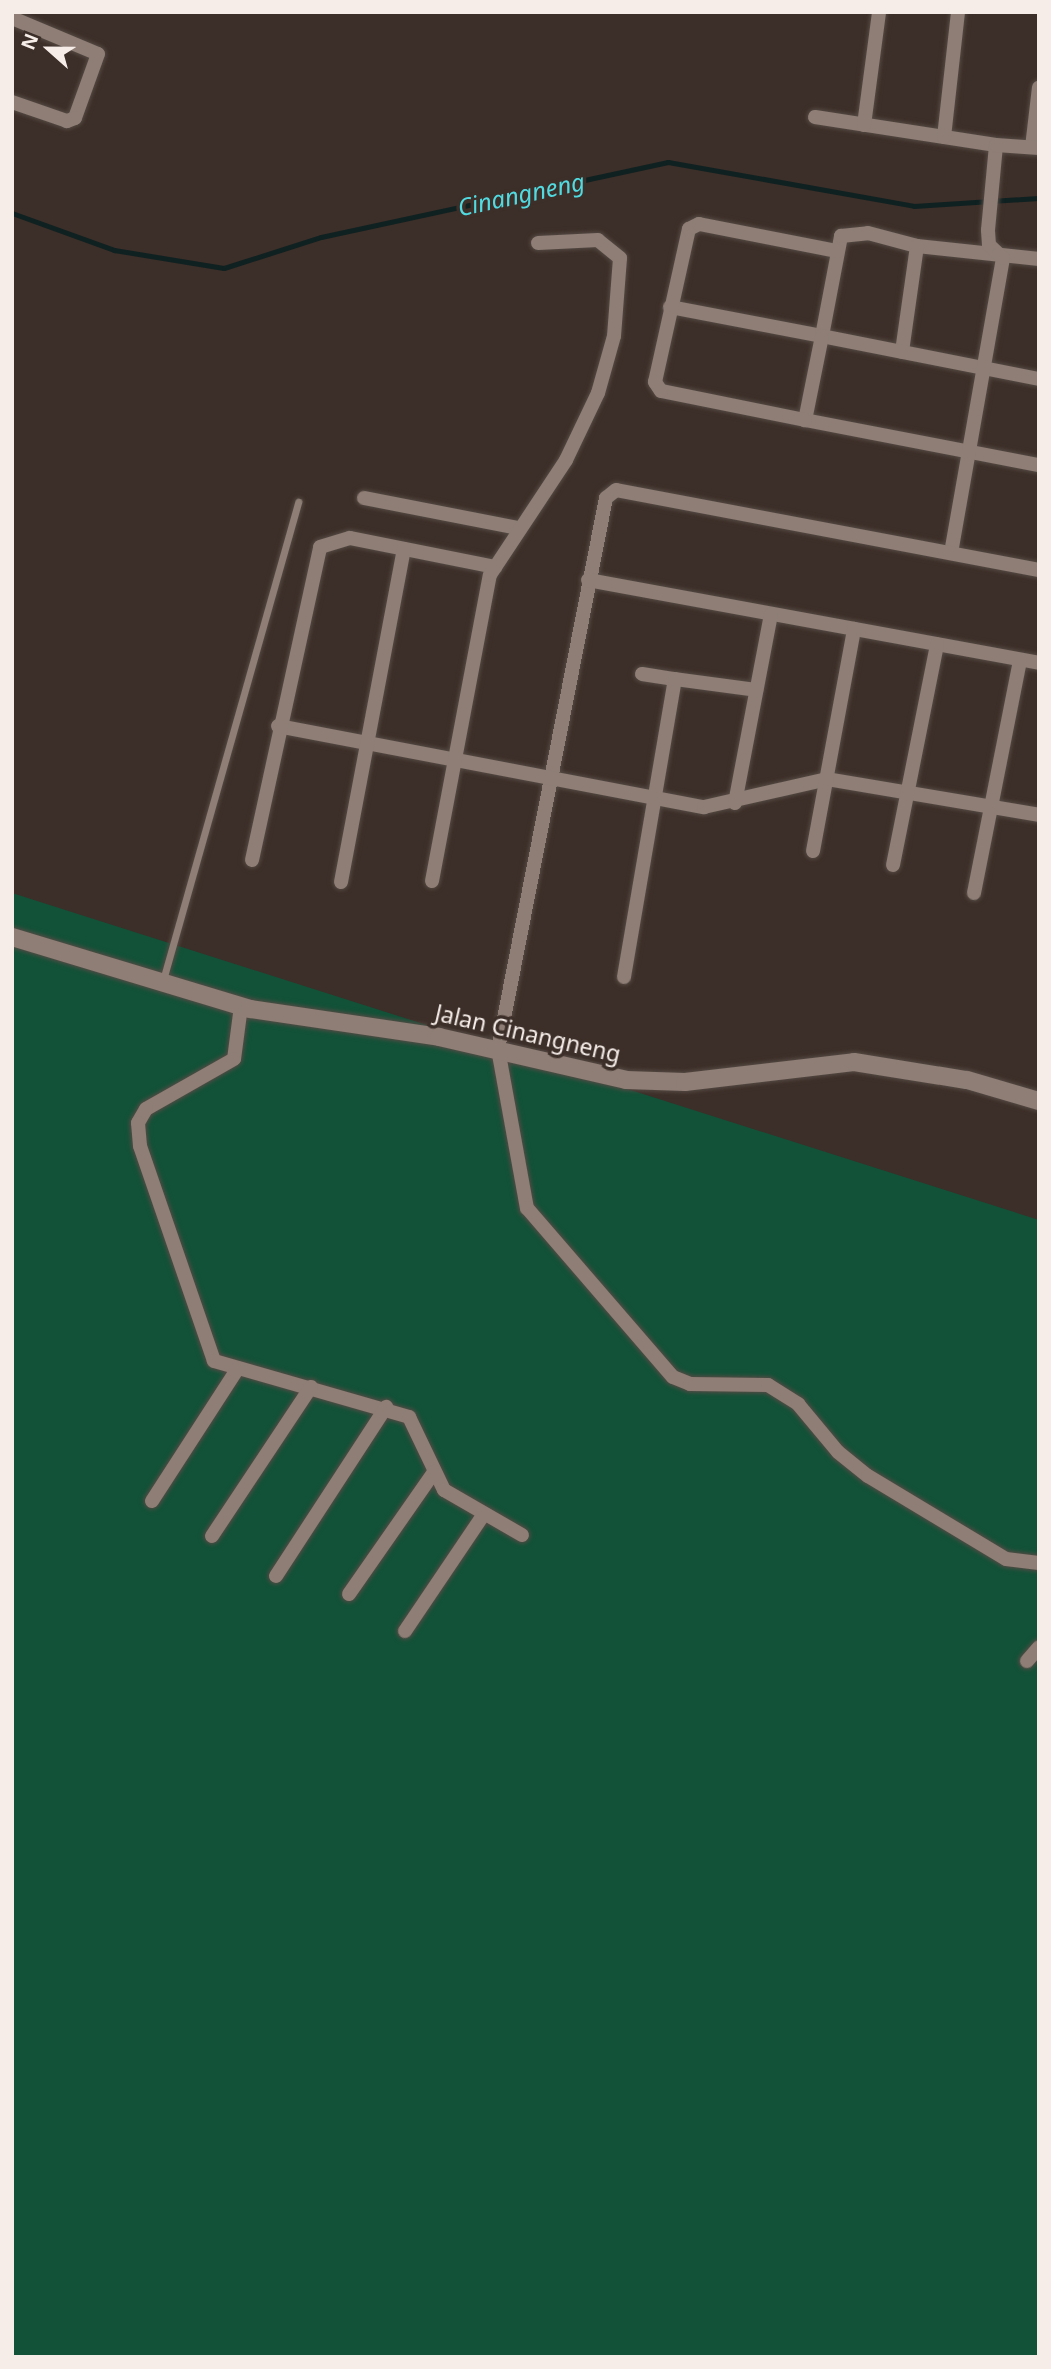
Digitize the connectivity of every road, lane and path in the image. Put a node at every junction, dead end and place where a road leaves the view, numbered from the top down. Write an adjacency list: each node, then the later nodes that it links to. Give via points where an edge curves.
1 (879, 12): 7 (street)
2 (958, 12): 8 (street)
3 (12, 18): 5 (street, via 98,54 75,118 68,121)
4 (1039, 87): 10 (street)
5 (12, 102)
6 (815, 117): 7 (street)
7 (864, 125): 8 (street)
8 (944, 137): 9 (street)
9 (996, 145): 10 (street); 14 (street, via 988,230 989,245)
10 (1035, 148)
11 (538, 243): 26 (street, via 598,240 620,258 621,274 614,336 598,393 566,460)
12 (917, 246): 13 (street, via 868,233 841,236); 14 (street); 18 (street)
13 (837, 251): 16 (street, via 699,224 689,229); 17 (street)
14 (1003, 258): 15 (street); 19 (street)
15 (1039, 259)
16 (670, 307): 17 (street); 21 (street, via 655,382 661,391)
17 (822, 336): 18 (street); 21 (street)
18 (902, 352): 19 (street)
19 (984, 369): 20 (street); 22 (street)
20 (1039, 379)
21 (806, 420): 22 (street)
22 (969, 454): 23 (street); 28 (street)
23 (1039, 465)
24 (364, 498): 26 (street)
25 (298, 502): 58 (lane)
26 (518, 528): 29 (street)
27 (404, 549): 29 (street); 40 (street, via 349,538 320,547); 41 (street)
28 (951, 553): 30 (street); 31 (street, via 616,489 600,510)
29 (495, 567): 42 (street)
30 (1039, 570)
31 (588, 580): 32 (street); 43 (street)
32 (772, 614): 33 (street); 39 (street)
33 (854, 629): 34 (street); 44 (street)
34 (937, 644): 35 (street); 45 (street)
35 (1020, 660): 36 (street); 48 (street)
36 (1039, 663)
37 (642, 674): 38 (street)
38 (675, 679): 39 (street); 46 (street)
39 (756, 690): 47 (street)
40 (278, 726): 41 (street); 51 (street)
41 (364, 742): 42 (street); 54 (street)
42 (453, 758): 43 (street); 53 (street)
43 (551, 776): 46 (street); 60 (street)
44 (827, 779): 45 (street); 47 (street); 50 (street)
45 (910, 793): 48 (street); 52 (street)
46 (652, 796): 47 (street, via 704,807); 57 (street)
47 (735, 803)
48 (990, 809): 49 (street); 55 (street)
49 (1039, 815)
50 (813, 851)
51 (252, 860)
52 (894, 865)
53 (432, 881)
54 (341, 883)
55 (974, 893)
56 (12, 937): 58 (street, Jalan Cinangneng)
57 (624, 977)
58 (162, 984): 59 (street, Jalan Cinangneng)
59 (241, 1006): 60 (street, Jalan Cinangneng); 62 (street, via 234,1059 146,1109 138,1123 205,1344 214,1361)
60 (498, 1049): 61 (street, Jalan Cinangneng, via 659,1083 828,1064 890,1065); 70 (street, via 527,1209 665,1370 690,1384 768,1385 798,1404 838,1452 868,1476 1006,1559)
61 (1039, 1101)
62 (238, 1367): 63 (street); 66 (street)
63 (311, 1387): 64 (street); 69 (street)
64 (387, 1407): 65 (street, via 409,1417); 71 (street)
65 (434, 1472): 67 (street, via 444,1490); 72 (street)
66 (152, 1501)
67 (485, 1514): 68 (street); 73 (street)
68 (522, 1535)
69 (212, 1536)
70 (1039, 1563)
71 (276, 1576)
72 (349, 1594)
73 (405, 1631)
74 (1039, 1647): 75 (street)
75 (1027, 1661)

